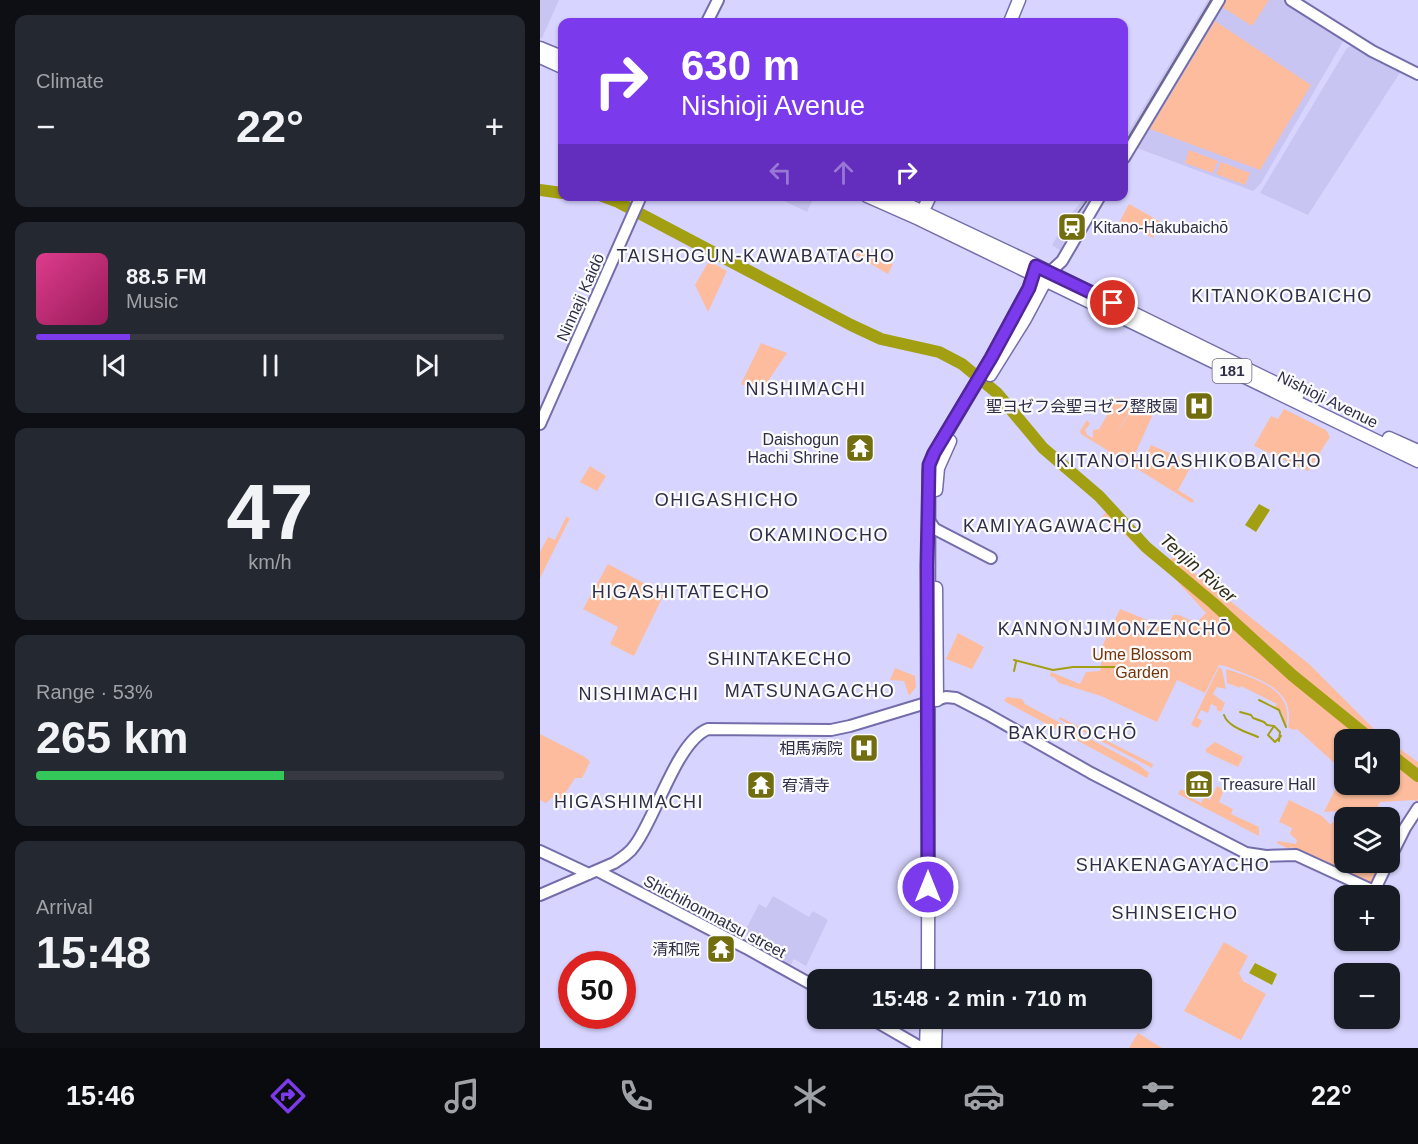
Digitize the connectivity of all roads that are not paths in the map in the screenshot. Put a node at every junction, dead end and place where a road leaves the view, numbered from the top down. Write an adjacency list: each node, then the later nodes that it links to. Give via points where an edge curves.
1 (718, 0): 5 (street)
2 (1019, 0): 6 (main road)
3 (1220, 0): 12 (street)
4 (1291, 0): 11 (street, via 1372,51)
5 (709, 18)
6 (1012, 18)
7 (540, 48): 8 (main road)
8 (558, 55)
9 (540, 57): 10 (main road)
10 (558, 65)
11 (1418, 74)
12 (1128, 151)
13 (881, 201): 18 (main road, Nishioji Avenue / 181)
14 (897, 201): 18 (main road, Nishioji Avenue / 181)
15 (928, 201): 18 (main road)
16 (1097, 201): 19 (street, via 1062,261)
17 (637, 206): 20 (street, Ninnaji Kaidō)
18 (921, 215): 19 (main road, Nishioji Avenue / 181)
19 (1042, 273): 21 (main road, Nishioji Avenue / 181); 22 (main road, Nishioji Avenue / 181); 23 (main road, via 1030,310 931,459)
20 (540, 424)
21 (1418, 451)
22 (1418, 461)
23 (932, 524): 24 (street); 25 (main road)
24 (991, 558)
25 (933, 700): 29 (street, via 831,730 708,729 697,734 635,846 623,858); 30 (street, via 946,697 963,702 1246,853 1296,855); 34 (main road); 35 (main road)
26 (1418, 808): 27 (street)
27 (1400, 838)
28 (540, 851): 29 (street, Shichihonmatsu street)
29 (594, 872): 33 (street); 36 (street, Shichihonmatsu street)
30 (1334, 872)
31 (1335, 873): 32 (street, via 1372,890)
32 (1382, 873)
33 (540, 895)
34 (928, 969)
35 (936, 969)
36 (807, 982)
37 (890, 1029): 40 (street)
38 (926, 1029): 40 (main road)
39 (936, 1029): 41 (main road)
40 (924, 1048)
41 (935, 1048)

